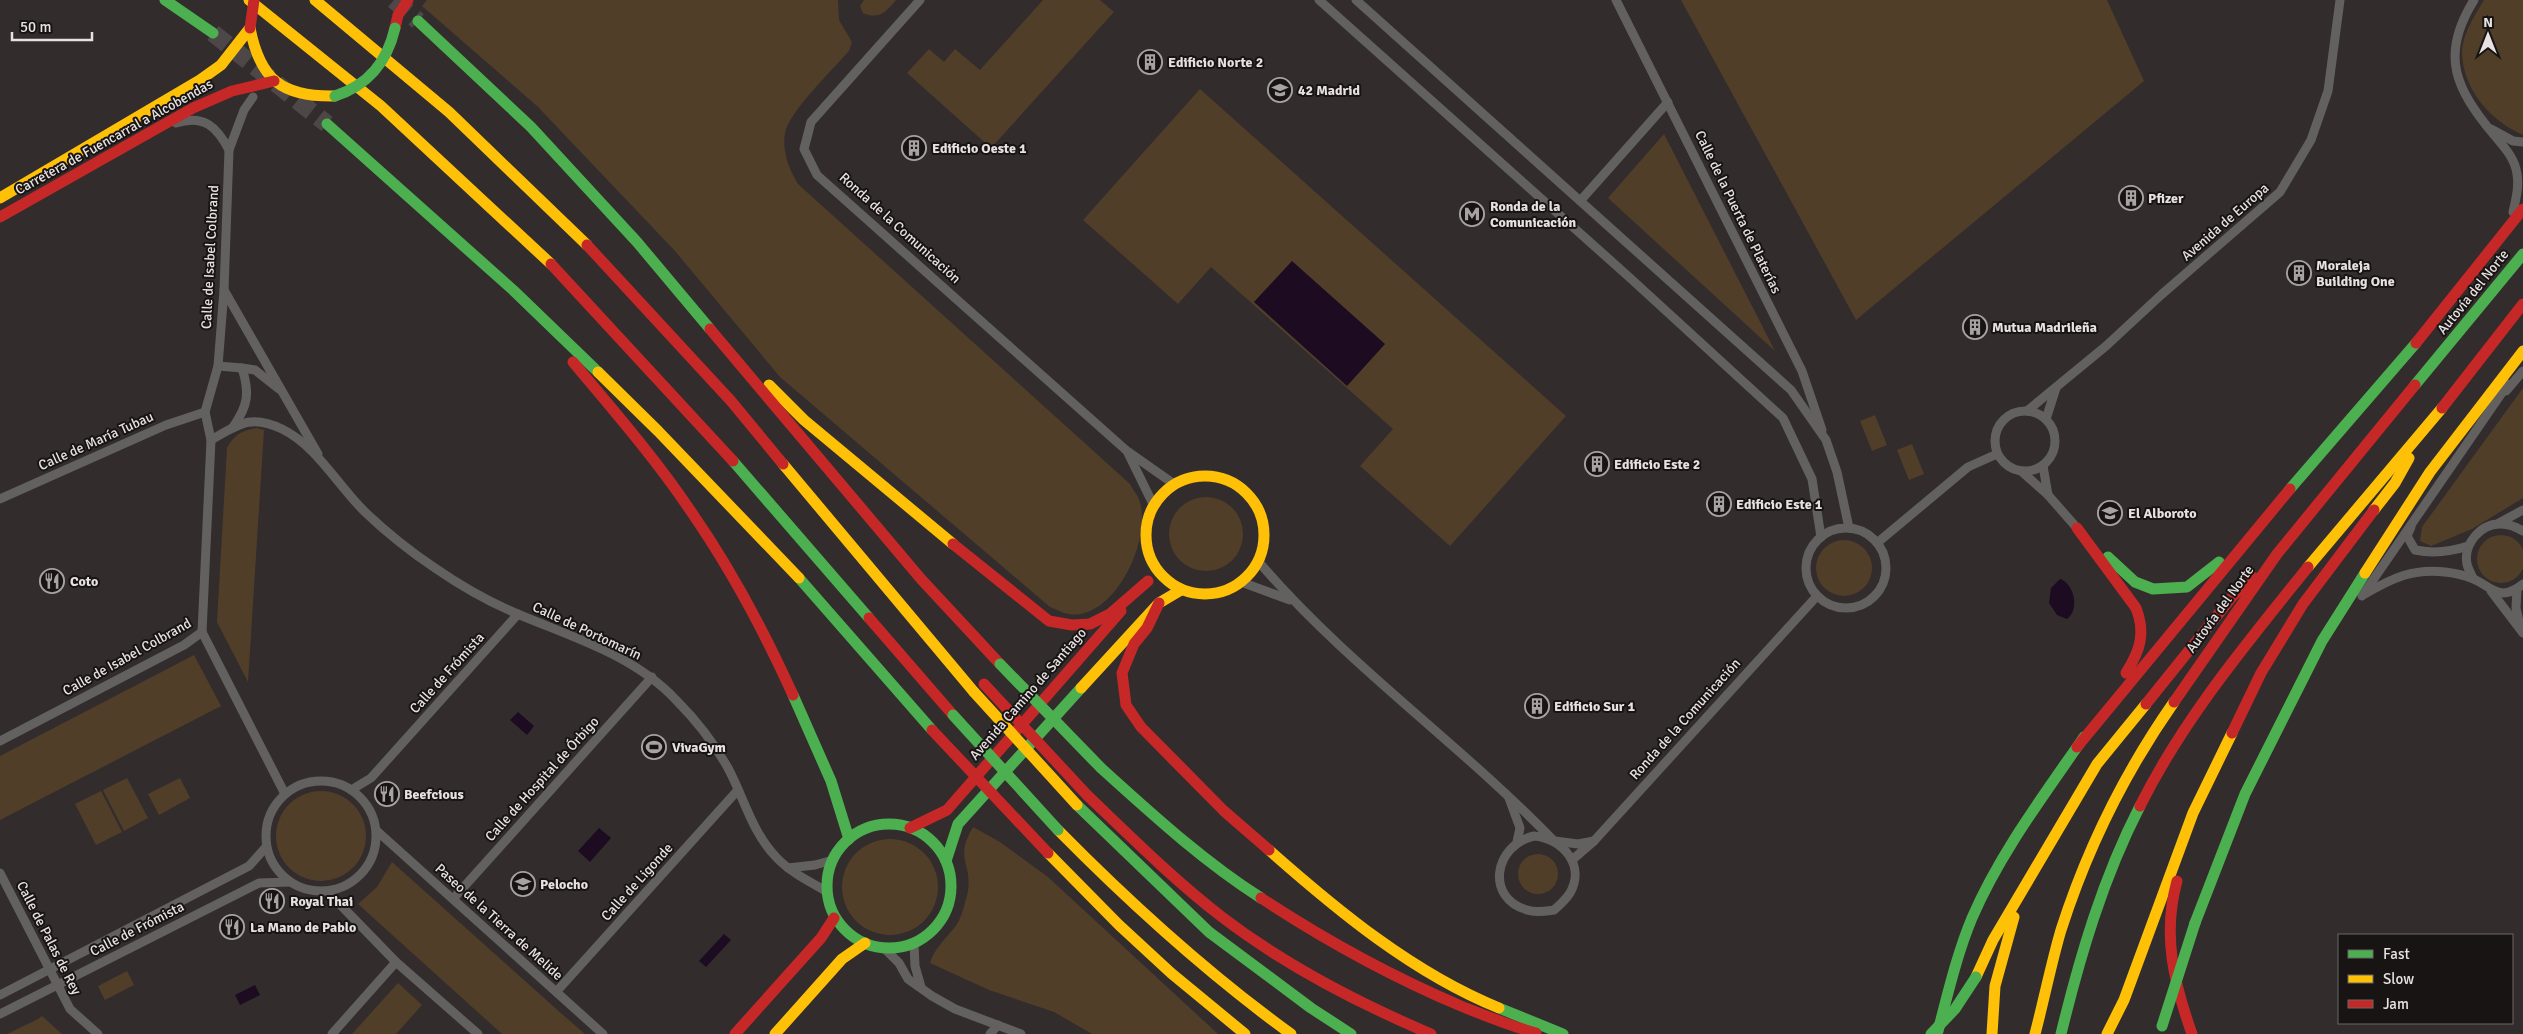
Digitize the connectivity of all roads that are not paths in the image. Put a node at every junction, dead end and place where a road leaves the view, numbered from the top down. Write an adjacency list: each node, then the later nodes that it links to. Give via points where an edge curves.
1 (165, 0): 16 (main road)
2 (249, 0): 135 (main road, bridge, via 381,106 550,263 704,427 953,715 1058,830 1195,961)
3 (254, 0): 14 (main road, bridge)
4 (315, 0): 63 (main road, via 449,112 578,235 731,401)
5 (408, 0): 15 (main road, via 398,15)
6 (920, 0): 50 (street, Ronda de la Comunicación, via 811,122 804,148 817,175)
7 (1318, 0): 67 (street, via 1783,418 1812,479)
8 (1356, 0): 27 (street)
9 (1616, 0): 19 (street, Calle de la Puerta de Platerías)
10 (2340, 0): 40 (street, Avenida de Europa, via 2328,91 2311,140 2280,192)
11 (2474, 0): 21 (street, via 2455,42 2456,77 2472,110)
12 (392, 5): 15 (main road)
13 (418, 21): 34 (main road, via 531,127)
14 (250, 28): 17 (main road, via 256,59); 26 (main road, Carretera de Fuencarral a Alcobendas, via 221,64 206,76)
15 (395, 28): 17 (main road, bridge, via 387,55 358,88 335,96 305,96)
16 (213, 33)
17 (274, 81): 22 (main road, Carretera de Fuencarral a Alcobendas, via 216,96)
18 (253, 96): 24 (street, Calle de Isabel Colbrand, via 244,110)
19 (1668, 102): 27 (street); 49 (street, Calle de la Puerta de Platerías, via 1802,372)
20 (327, 124): 32 (main road)
21 (2487, 126): 23 (street, via 2513,141); 28 (street, via 2511,155 2517,172)
22 (137, 138): 24 (street, via 193,119 219,131); 29 (main road, Carretera de Fuencarral a Alcobendas)
23 (2523, 142)
24 (229, 150): 31 (street, Calle de Isabel Colbrand)
25 (2523, 197): 28 (main road)
26 (0, 198)
27 (1581, 200): 49 (street, via 1792,390)
28 (2518, 210): 61 (main road, via 2499,242)
29 (0, 217)
30 (2523, 254): 70 (main road, Autovía del Norte)
31 (224, 290): 37 (street, Calle de Isabel Colbrand); 41 (street, Calle de Portomarín)
32 (513, 290): 97 (main road, via 642,446 704,531 752,608 796,698 835,790); 134 (main road, bridge, via 658,431 798,576 932,730 1118,925 1170,973)
33 (2523, 304): 47 (main road)
34 (710, 326): 74 (main road, via 804,420 1049,621 1090,624 1110,614); 138 (main road, bridge, via 872,522 1000,664 1101,768 1160,822 1234,882 1322,938 1411,985 1513,1027)
35 (2523, 351): 86 (main road, via 2430,472 2356,585)
36 (2523, 364): 44 (street)
37 (218, 366): 38 (street); 43 (street, Calle de Isabel Colbrand)
38 (242, 368): 41 (street, Calle de Portomarín, via 255,370); 46 (street, via 248,387 247,396 244,412)
39 (2523, 371): 44 (street)
40 (2056, 387): 42 (street, Avenida de Europa); 45 (street)
41 (283, 392): 53 (street, Calle de Portomarín)
42 (2026, 411): 45 (street); 51 (street, via 2011,414 2000,423 1994,438)
43 (205, 412): 48 (street, Calle de Isabel Colbrand); 57 (street, Calle de María Tubau, via 166,425)
44 (2488, 412): 60 (street)
45 (2046, 419): 52 (street, via 2056,440 2053,455)
46 (233, 427): 48 (street); 53 (street, Calle de Portomarín, via 248,420 272,424 304,444)
47 (2426, 427): 89 (main road, via 2396,483 2303,604 2261,673); 143 (main road, via 2296,582 2221,677 2172,747 2141,803 2112,867 2087,938)
48 (211, 440): 85 (street, Calle de Isabel Colbrand)
49 (1826, 440): 64 (street, via 1837,472)
50 (1127, 451): 55 (street, Ronda de la Comunicación); 58 (street, Ronda de la Comunicación)
51 (1997, 454): 54 (street, via 2007,466); 68 (street, via 1968,467)
52 (2043, 466): 54 (street); 56 (street)
53 (325, 467): 83 (street, Calle de Portomarín, via 365,512 435,568)
54 (2022, 472): 56 (street)
55 (1174, 484): 58 (main road); 71 (main road, via 1201,476 1221,478 1239,486 1252,499 1262,517 1264,541)
56 (2048, 495): 65 (street)
57 (0, 499)
58 (1154, 504): 72 (main road, via 1146,524 1145,540)
59 (2523, 510): 62 (street)
60 (2417, 513): 69 (street, via 2407,536 2415,550 2431,553); 80 (street)
61 (2267, 517): 65 (main road, via 2207,573 2187,587 2168,590 2153,589 2135,582); 90 (main road)
62 (2499, 523): 66 (street); 69 (street, via 2476,534)
63 (834, 524): 136 (main road, bridge, via 974,692 1077,805 1162,889 1209,932); 137 (main road, bridge, via 1087,795 1176,879 1244,933 1330,986 1389,1017)
64 (1849, 528): 67 (street); 68 (street, via 1864,533)
65 (2077, 528): 90 (main road, via 2136,608 2144,629 2137,657)
66 (2523, 531)
67 (1821, 537): 79 (street, via 1812,546 1807,559 1808,579)
68 (1877, 543): 79 (street, via 1886,568 1877,593 1867,602 1841,608)
69 (2468, 546): 73 (street, via 2467,563)
70 (2277, 554): 108 (main road, via 2232,597 2097,764); 142 (main road, Autovía del Norte, via 2184,684 2116,795 2086,861 2061,931)
71 (1258, 561): 75 (main road); 81 (street)
72 (1152, 563): 74 (main road, Avenida Camino de Santiago); 77 (main road, via 1166,580)
73 (2473, 578): 78 (street); 80 (street, via 2445,572 2419,572 2393,578)
74 (1148, 581): 95 (main road, Avenida Camino de Santiago, via 947,810)
75 (1241, 582): 77 (main road, via 1224,591 1204,594); 81 (street)
76 (2520, 586): 78 (street, via 2506,592); 84 (street, via 2516,608)
77 (1181, 590): 82 (main road)
78 (2491, 591): 84 (street)
79 (1817, 596): 99 (street, Ronda de la Comunicación)
80 (2362, 596): 86 (main road)
81 (1292, 600): 93 (street, via 1402,703)
82 (1159, 603): 104 (main road, via 958,824); 139 (main road, via 1148,628 1134,644 1122,673 1126,705 1141,727 1231,818 1311,887 1409,961 1484,1002)
83 (518, 614): 87 (street, Calle de Portomarín, via 628,662); 91 (street, Calle de Frómista, via 371,778)
84 (2522, 631)
85 (202, 632): 88 (street, Calle de Isabel Colbrand, via 184,645); 94 (street)
86 (2306, 674): 124 (main road, bridge, via 2245,794 2195,923)
87 (652, 677): 92 (street, Calle de Portomarín, via 705,732 728,768); 111 (street, Calle de Hospital de Órbigo)
88 (0, 741)
89 (2225, 744): 144 (main road, via 2193,813 2124,1000); 145 (main road, via 2175,888 2168,935 2173,976)
90 (2077, 746): 141 (main road, via 2016,835 1973,917 1950,982)
91 (351, 790): 94 (street, via 323,781 296,786); 96 (street, via 364,801)
92 (737, 791): 105 (street, Calle de Portomarín, via 747,815 774,855); 120 (street, Calle de Ligonde)
93 (1507, 793): 98 (street); 100 (street, via 1520,828)
94 (286, 794): 101 (street, via 269,817)
95 (910, 828): 97 (main road, via 894,824 878,826 862,830); 104 (main road, via 926,834 938,846)
96 (377, 830): 110 (street, via 376,848 364,870 345,887); 111 (street, Paseo de la Tierra de Melide)
97 (849, 839): 102 (main road)
98 (1553, 840): 99 (street, via 1578,844); 100 (street, via 1534,836); 103 (street, via 1565,849)
99 (1594, 841): 103 (street, Ronda de la Comunicación)
100 (1517, 842): 103 (street, via 1501,862 1500,880 1508,898 1529,911 1554,910 1563,902 1574,882)
101 (266, 847): 107 (street, via 279,873); 117 (street, Calle de Frómista, via 249,866)
102 (833, 860): 105 (street); 109 (main road)
103 (1572, 860)
104 (946, 862): 114 (main road, via 951,890 943,918 931,933)
105 (787, 868): 109 (street, Calle de Portomarín)
106 (0, 873): 117 (street, Calle de Palas de Rey)
107 (290, 882): 110 (street, via 302,888); 118 (street, Calle de Frómista, via 259,883)
108 (2026, 882): 125 (main road, via 1995,986); 140 (main road, bridge, via 1976,977 1955,1009)
109 (826, 891): 112 (main road)
110 (328, 892): 116 (street)
111 (453, 899): 120 (street, Paseo de la Tierra de Melide)
112 (834, 918): 113 (main road, via 848,934); 130 (main road, via 821,938)
113 (865, 943): 115 (main road); 131 (main road, via 842,959)
114 (914, 944): 115 (main road); 119 (street, via 915,966)
115 (884, 948): 119 (street, via 899,963 908,979)
116 (396, 962): 127 (street); 128 (street)
117 (49, 970): 118 (street, Calle de Palas de Rey); 121 (street, Calle de Frómista)
118 (56, 985): 122 (street, Calle de Frómista); 126 (street, Calle de Palas de Rey, via 70,1009)
119 (921, 987): 123 (street, via 954,1009)
120 (557, 991): 129 (street, Paseo de la Tierra de Melide)
121 (0, 995)
122 (0, 1014)
123 (998, 1025): 132 (street); 133 (street)
124 (2161, 1030)
125 (1992, 1033)
126 (98, 1034)
127 (332, 1034)
128 (478, 1034)
129 (603, 1034)
130 (735, 1034)
131 (775, 1034)
132 (990, 1034)
133 (1021, 1034)
134 (1245, 1034)
135 (1291, 1034)
136 (1351, 1034)
137 (1431, 1034)
138 (1539, 1034)
139 (1563, 1034)
140 (1931, 1034)
141 (1938, 1034)
142 (2035, 1034)
143 (2061, 1034)
144 (2107, 1034)
145 (2192, 1034)

